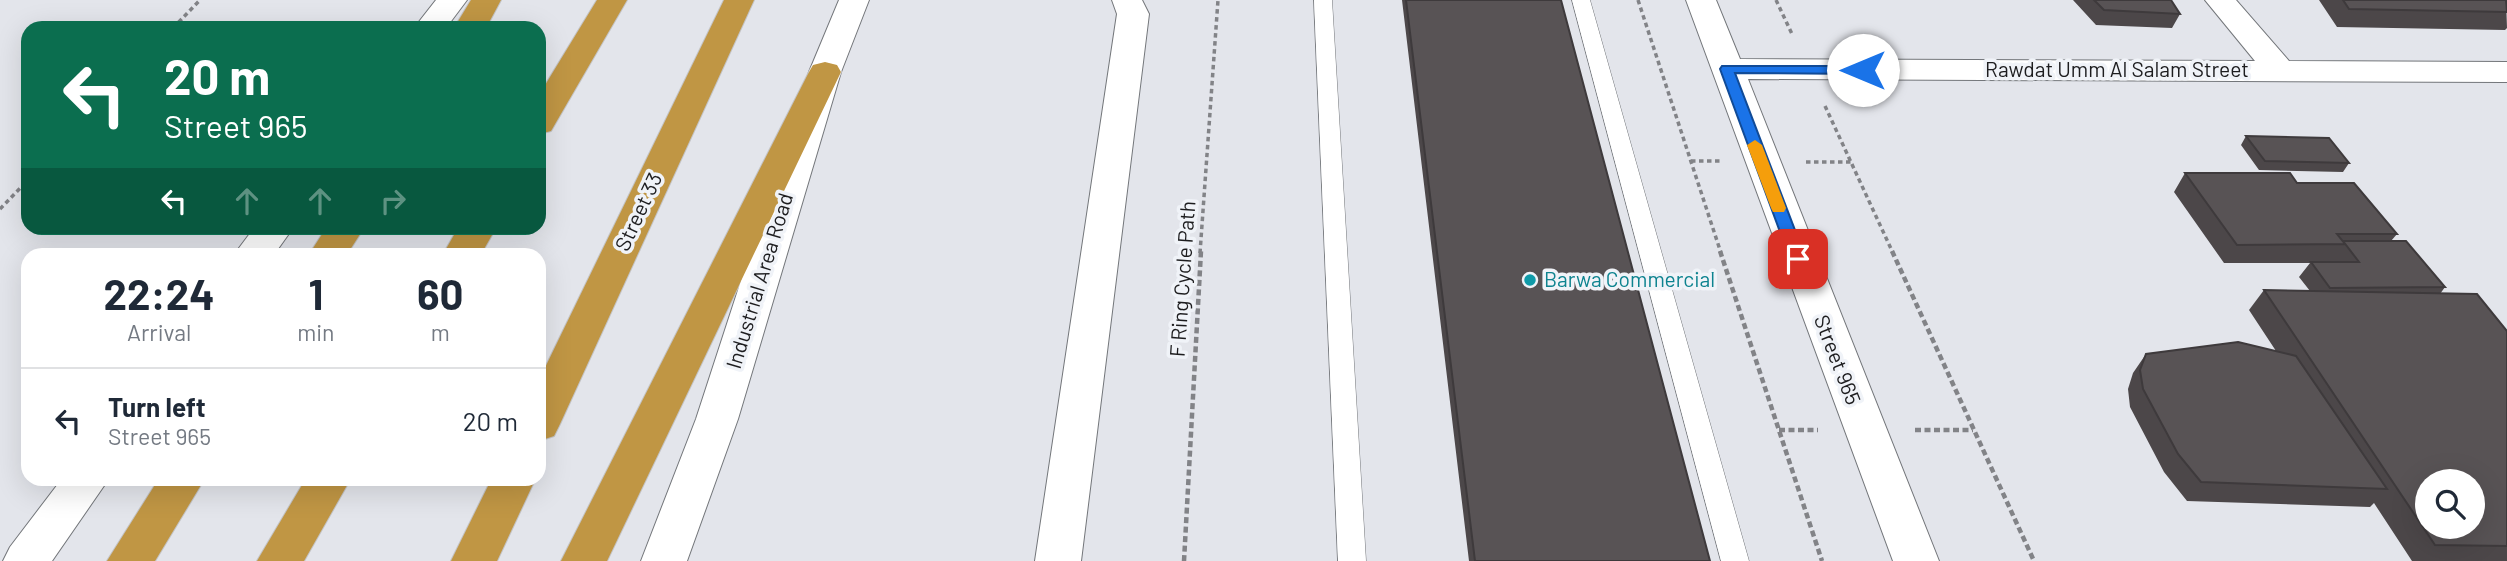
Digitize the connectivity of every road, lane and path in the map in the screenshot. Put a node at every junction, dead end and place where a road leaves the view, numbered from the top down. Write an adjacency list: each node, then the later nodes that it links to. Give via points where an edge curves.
1 (200, 0): 15 (path)
2 (452, 0): 16 (street)
3 (486, 0): 17 (highway)
4 (612, 0): 23 (highway)
5 (739, 0): 26 (highway, Street 33)
6 (854, 0): 21 (street, Industrial Area Road)
7 (1218, 0): 38 (path, F Ring Cycle Path)
8 (1323, 0): 39 (lane)
9 (1581, 0): 40 (lane)
10 (1638, 0): 41 (path)
11 (1701, 0): 18 (street, Street 965)
12 (1776, 0): 19 (path)
13 (2220, 0): 20 (street)
14 (1131, 5): 37 (street)
15 (180, 21)
16 (436, 21)
17 (474, 21)
18 (1727, 69): 19 (street, Rawdat Umm Al Salam Street); 42 (street, Street 965)
19 (1808, 69): 20 (street, Rawdat Umm Al Salam Street); 43 (path)
20 (2280, 71): 22 (street, Rawdat Umm Al Salam Street)
21 (825, 72): 35 (highway); 36 (street, Industrial Area Road, via 717,419)
22 (2507, 72)
23 (546, 111)
24 (21, 187): 25 (path)
25 (0, 209)
26 (546, 409)
27 (82, 486): 31 (street)
28 (178, 486): 32 (highway)
29 (324, 486): 33 (highway)
30 (510, 486): 34 (highway)
31 (26, 561)
32 (130, 561)
33 (280, 561)
34 (474, 561)
35 (584, 561)
36 (664, 561)
37 (1058, 561)
38 (1184, 561)
39 (1352, 561)
40 (1735, 561)
41 (1822, 561)
42 (1916, 561)
43 (2034, 561)

